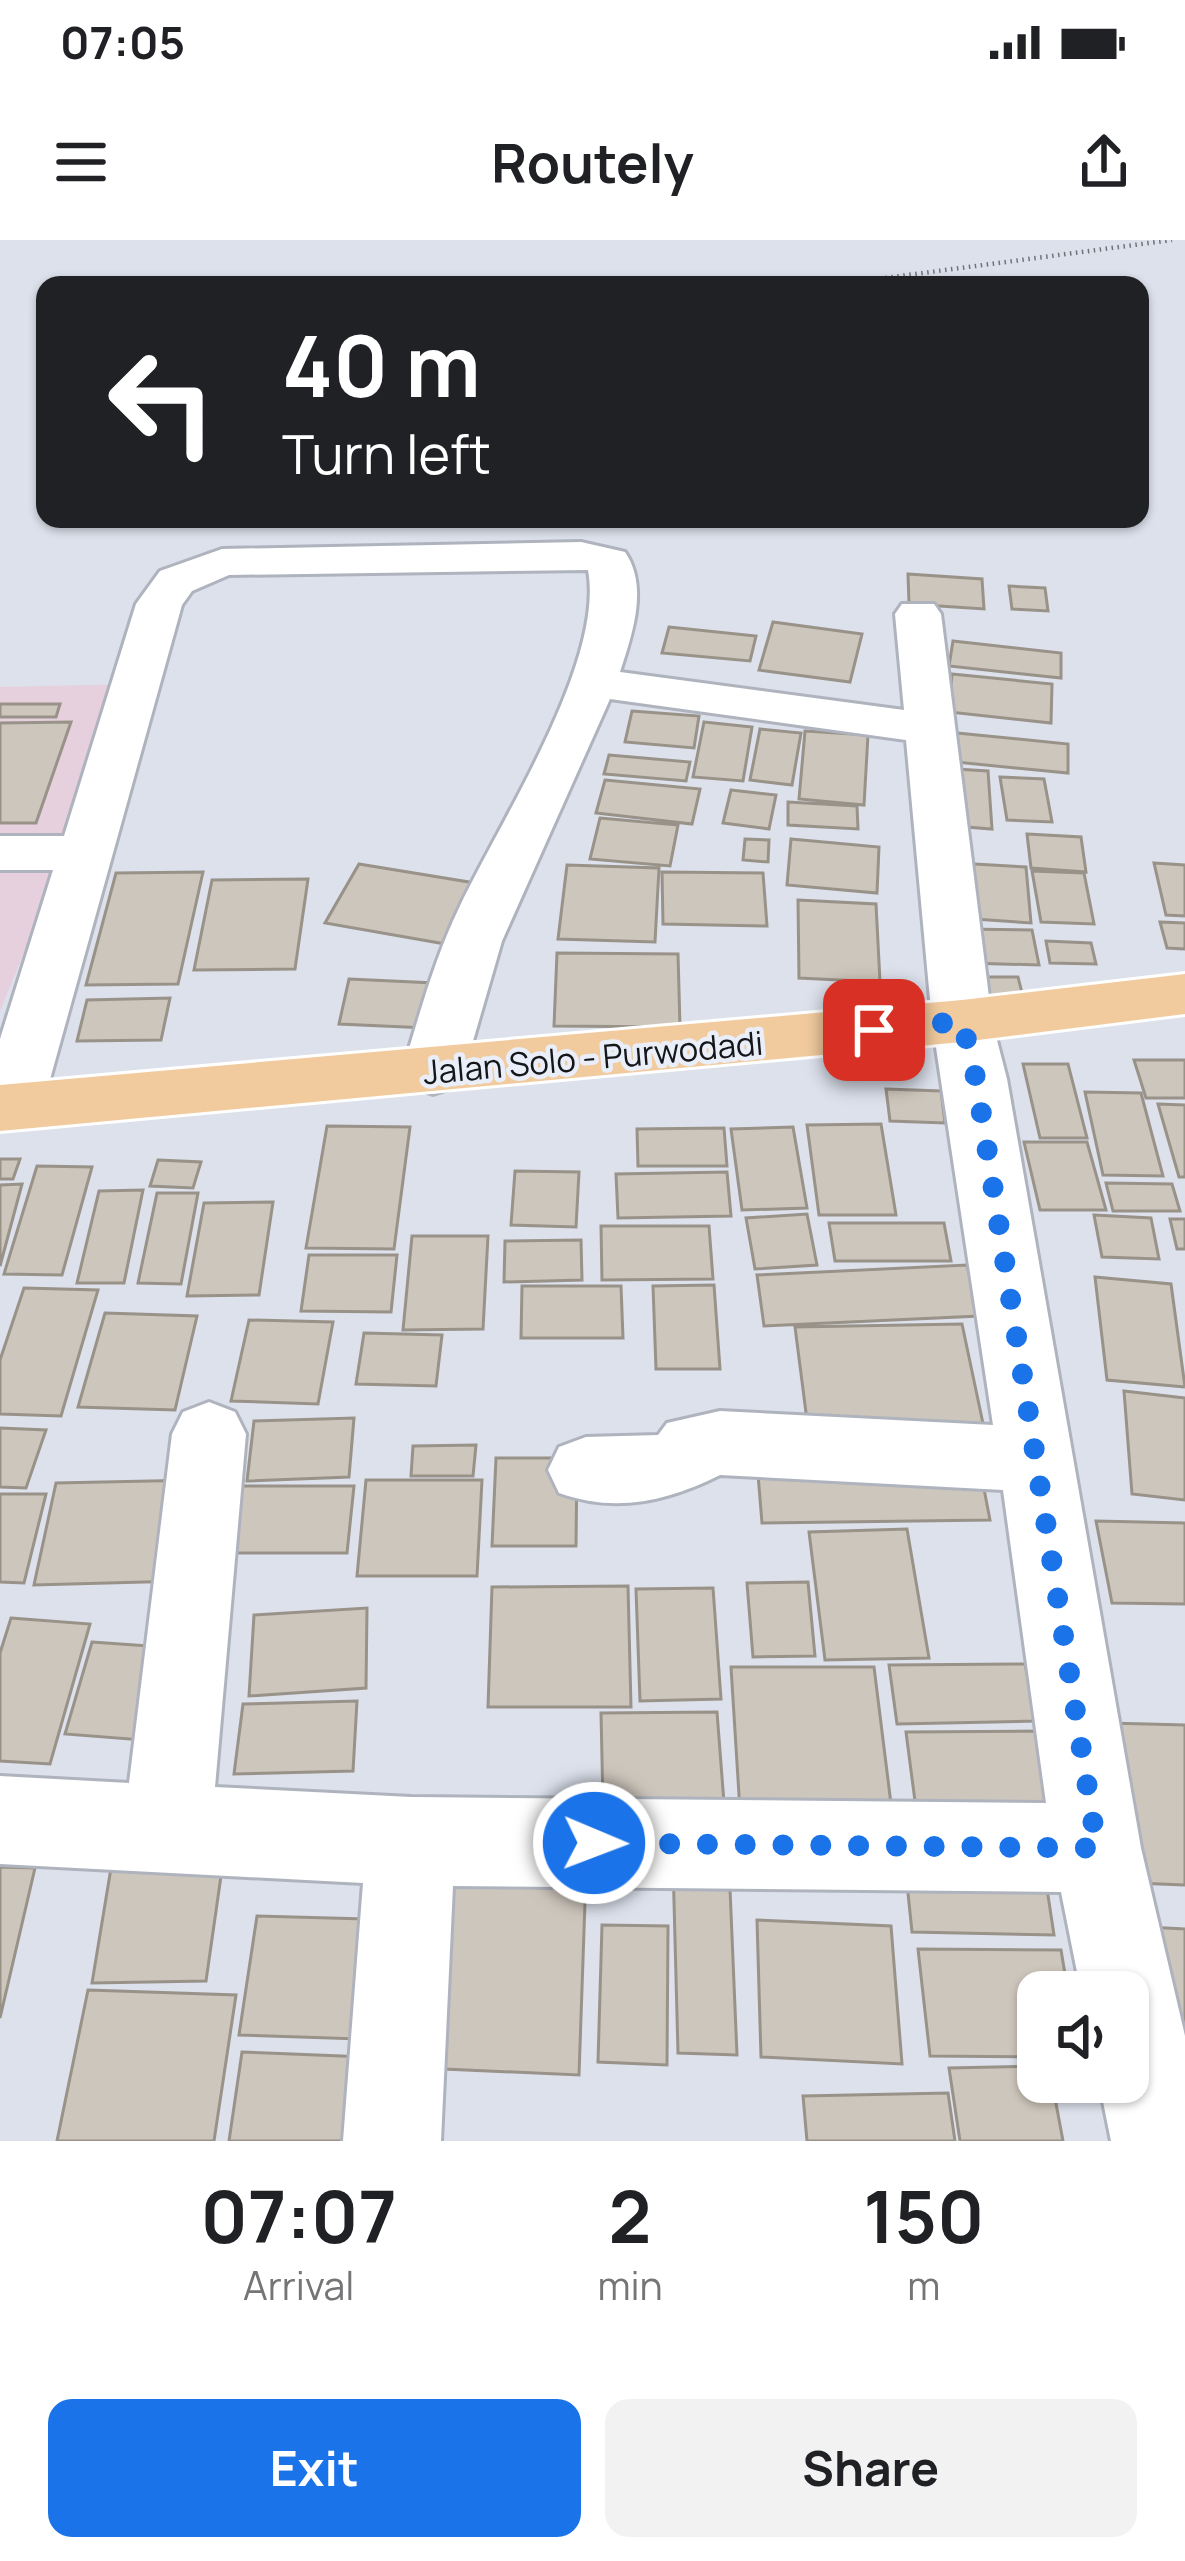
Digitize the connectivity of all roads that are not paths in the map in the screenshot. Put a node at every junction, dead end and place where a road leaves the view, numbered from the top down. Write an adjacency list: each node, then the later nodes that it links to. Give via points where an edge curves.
1 (918, 614): 3 (street)
2 (597, 682): 3 (street); 5 (street, via 617,582 609,561 222,562 176,581 159,604); 8 (street, via 473,940)
3 (927, 728): 7 (street)
4 (0, 853): 5 (street)
5 (82, 853): 9 (street)
6 (1185, 994): 7 (main road, Jalan Solo - Purwodadi)
7 (962, 1021): 8 (main road, Jalan Solo - Purwodadi); 11 (street)
8 (433, 1072): 9 (main road, Jalan Solo - Purwodadi)
9 (5, 1108)
10 (209, 1434): 14 (street)
11 (1038, 1460): 12 (street, via 720,1443 693,1446 668,1467); 16 (street)
12 (586, 1470)
13 (0, 1820): 14 (street)
14 (168, 1826): 15 (street)
15 (411, 1841): 16 (street); 18 (street)
16 (1097, 1848): 17 (street)
17 (1168, 2138)
18 (392, 2141)

